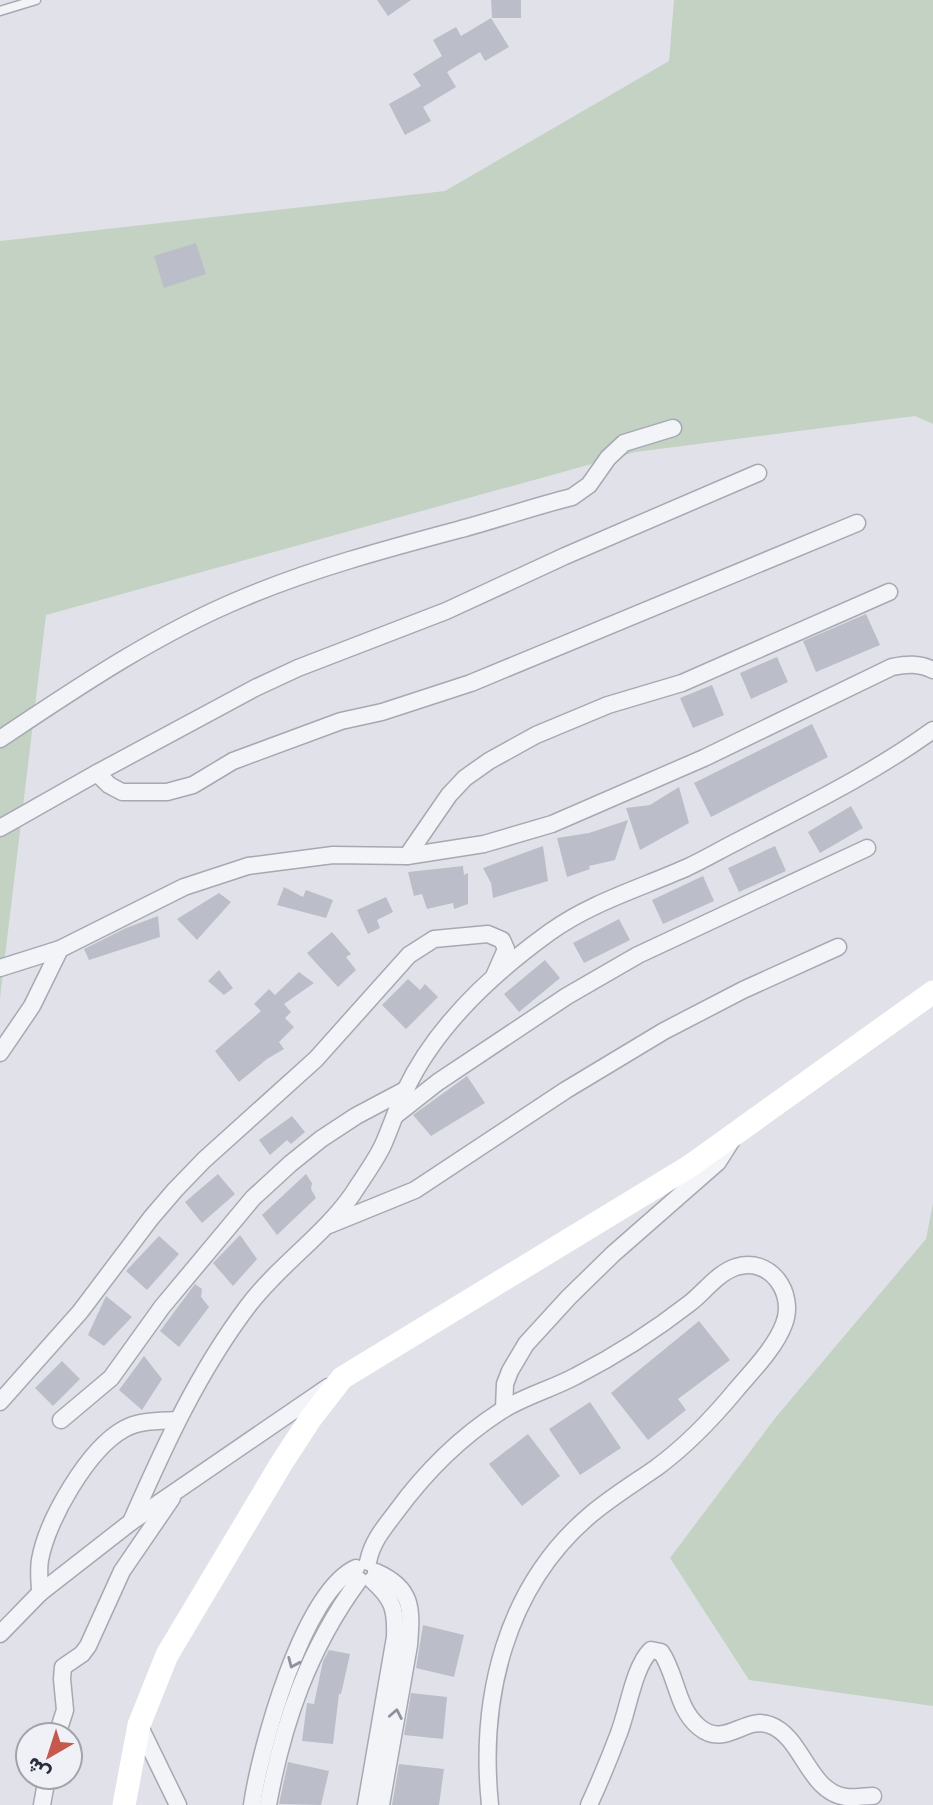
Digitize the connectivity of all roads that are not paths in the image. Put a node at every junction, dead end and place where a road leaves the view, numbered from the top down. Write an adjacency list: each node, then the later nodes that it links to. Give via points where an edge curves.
1 (36, 0): 2 (lane)
2 (0, 11)
3 (673, 428): 9 (street, via 624,443 589,485 572,497 392,547 242,598 157,639)
4 (758, 474): 10 (street, via 446,611 298,668)
5 (857, 523): 10 (street, via 471,683 341,721 233,761 192,785 167,792 122,792)
6 (889, 592): 13 (street, via 682,683 608,705 536,735 465,778)
7 (933, 670): 13 (street, via 907,664 892,667 704,758 552,824 484,844)
8 (933, 730): 17 (street, via 800,811 689,867 583,912)
9 (0, 739)
10 (97, 773): 11 (street)
11 (0, 828)
12 (867, 848): 21 (street, via 638,955 567,996)
13 (407, 856): 15 (street, via 333,855 248,866 184,887)
14 (838, 947): 23 (street, via 664,1031 415,1190)
15 (60, 949): 16 (street); 19 (street, via 32,1006)
16 (0, 968)
17 (493, 979): 20 (street, via 457,1015); 25 (street, via 506,949 502,940 488,934 433,939 409,955 316,1059 175,1190 80,1312)
18 (933, 992): 22 (main road)
19 (0, 1053)
20 (405, 1090): 21 (street); 27 (street, via 321,1139 253,1198 162,1307 111,1378)
21 (395, 1116): 23 (street, via 381,1149)
22 (734, 1135): 24 (main road, via 690,1167); 26 (street, via 718,1162 612,1254 526,1344 505,1384)
23 (328, 1225): 28 (street, via 249,1304)
24 (342, 1378): 29 (street); 37 (main road, via 281,1464 167,1655)
25 (0, 1402)
26 (504, 1409): 31 (street, via 435,1463 376,1537); 49 (street, via 630,1347 728,1270 763,1266 785,1294 784,1326 712,1419 564,1540 520,1605 493,1684 486,1773)
27 (61, 1420)
28 (177, 1420): 30 (street); 32 (street, via 123,1430 89,1463 65,1495 45,1542)
29 (177, 1490): 30 (street); 36 (street, via 122,1571 88,1646 63,1668)
30 (131, 1522): 32 (street)
31 (366, 1573): 33 (street, via 335,1584); 34 (street); 39 (street, via 392,1581 404,1593 411,1619 409,1645)
32 (40, 1593): 35 (street)
33 (311, 1623): 34 (street); 38 (street, one-way to 38, via 285,1682)
34 (326, 1633): 38 (street)
35 (0, 1634)
36 (61, 1721)
37 (139, 1725): 40 (main road); 44 (street)
38 (274, 1738): 45 (street); 46 (street)
39 (382, 1754): 47 (street); 48 (street)
40 (131, 1776): 42 (main road); 43 (street)
41 (873, 1796): 50 (street, via 834,1793 772,1725 758,1722 728,1735 700,1728 684,1710 668,1662 661,1652 650,1650 638,1670 620,1731)
42 (124, 1805)
43 (136, 1805)
44 (177, 1805)
45 (252, 1805)
46 (268, 1805)
47 (366, 1805)
48 (381, 1805)
49 (490, 1805)
50 (589, 1805)

